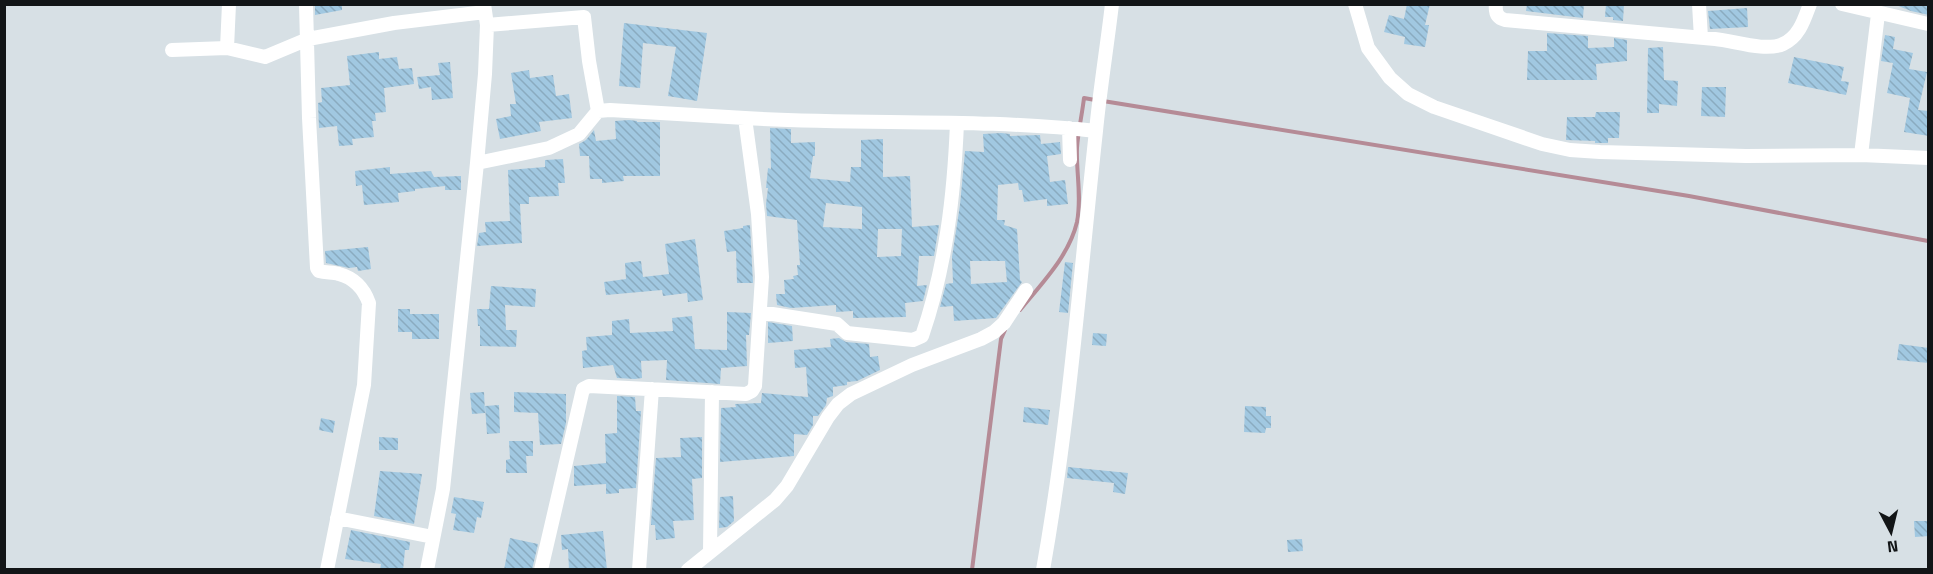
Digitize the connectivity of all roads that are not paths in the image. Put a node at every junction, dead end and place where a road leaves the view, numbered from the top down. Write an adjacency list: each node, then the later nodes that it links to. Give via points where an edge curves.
1 (229, 4): 15 (street)
2 (306, 4): 14 (street)
3 (1112, 4): 20 (street, via 1099,102)
4 (1355, 4): 21 (street, via 1368,48 1390,78 1408,94 1434,107 1542,144 1600,152)
5 (1496, 4): 13 (street, via 1497,15 1505,20)
6 (1699, 4): 13 (street)
7 (1810, 4): 13 (street, via 1794,38 1781,45 1768,48)
8 (1842, 4): 11 (street)
9 (584, 11): 10 (street); 17 (street)
10 (485, 14): 14 (street, via 394,23); 24 (street, via 485,74)
11 (1878, 14): 12 (street); 21 (street)
12 (1929, 24)
13 (1701, 38)
14 (308, 39): 15 (street, via 265,57); 29 (street, via 317,268 319,272 339,274 356,282 369,303 364,386)
15 (227, 48): 16 (street)
16 (172, 50)
17 (598, 111): 18 (street); 24 (street, via 579,134 549,148)
18 (746, 118): 19 (street); 26 (street, via 760,234)
19 (960, 123): 20 (street); 26 (street, via 950,226 922,336 913,340 849,333 837,324)
20 (1081, 129): 23 (street); 37 (street, via 1071,380)
21 (1861, 154): 22 (street)
22 (1929, 158)
23 (1070, 160)
24 (477, 163): 30 (street, via 443,489)
25 (1026, 290): 31 (street, via 994,332 912,365 838,404 775,500)
26 (760, 312): 28 (street, via 755,386 746,394)
27 (652, 389): 28 (street); 34 (street, via 583,390); 35 (street)
28 (712, 392): 31 (street)
29 (337, 518): 30 (street); 32 (street)
30 (433, 537): 33 (street)
31 (710, 552): 36 (street)
32 (327, 570)
33 (427, 570)
34 (541, 570)
35 (639, 570)
36 (688, 570)
37 (1043, 570)

